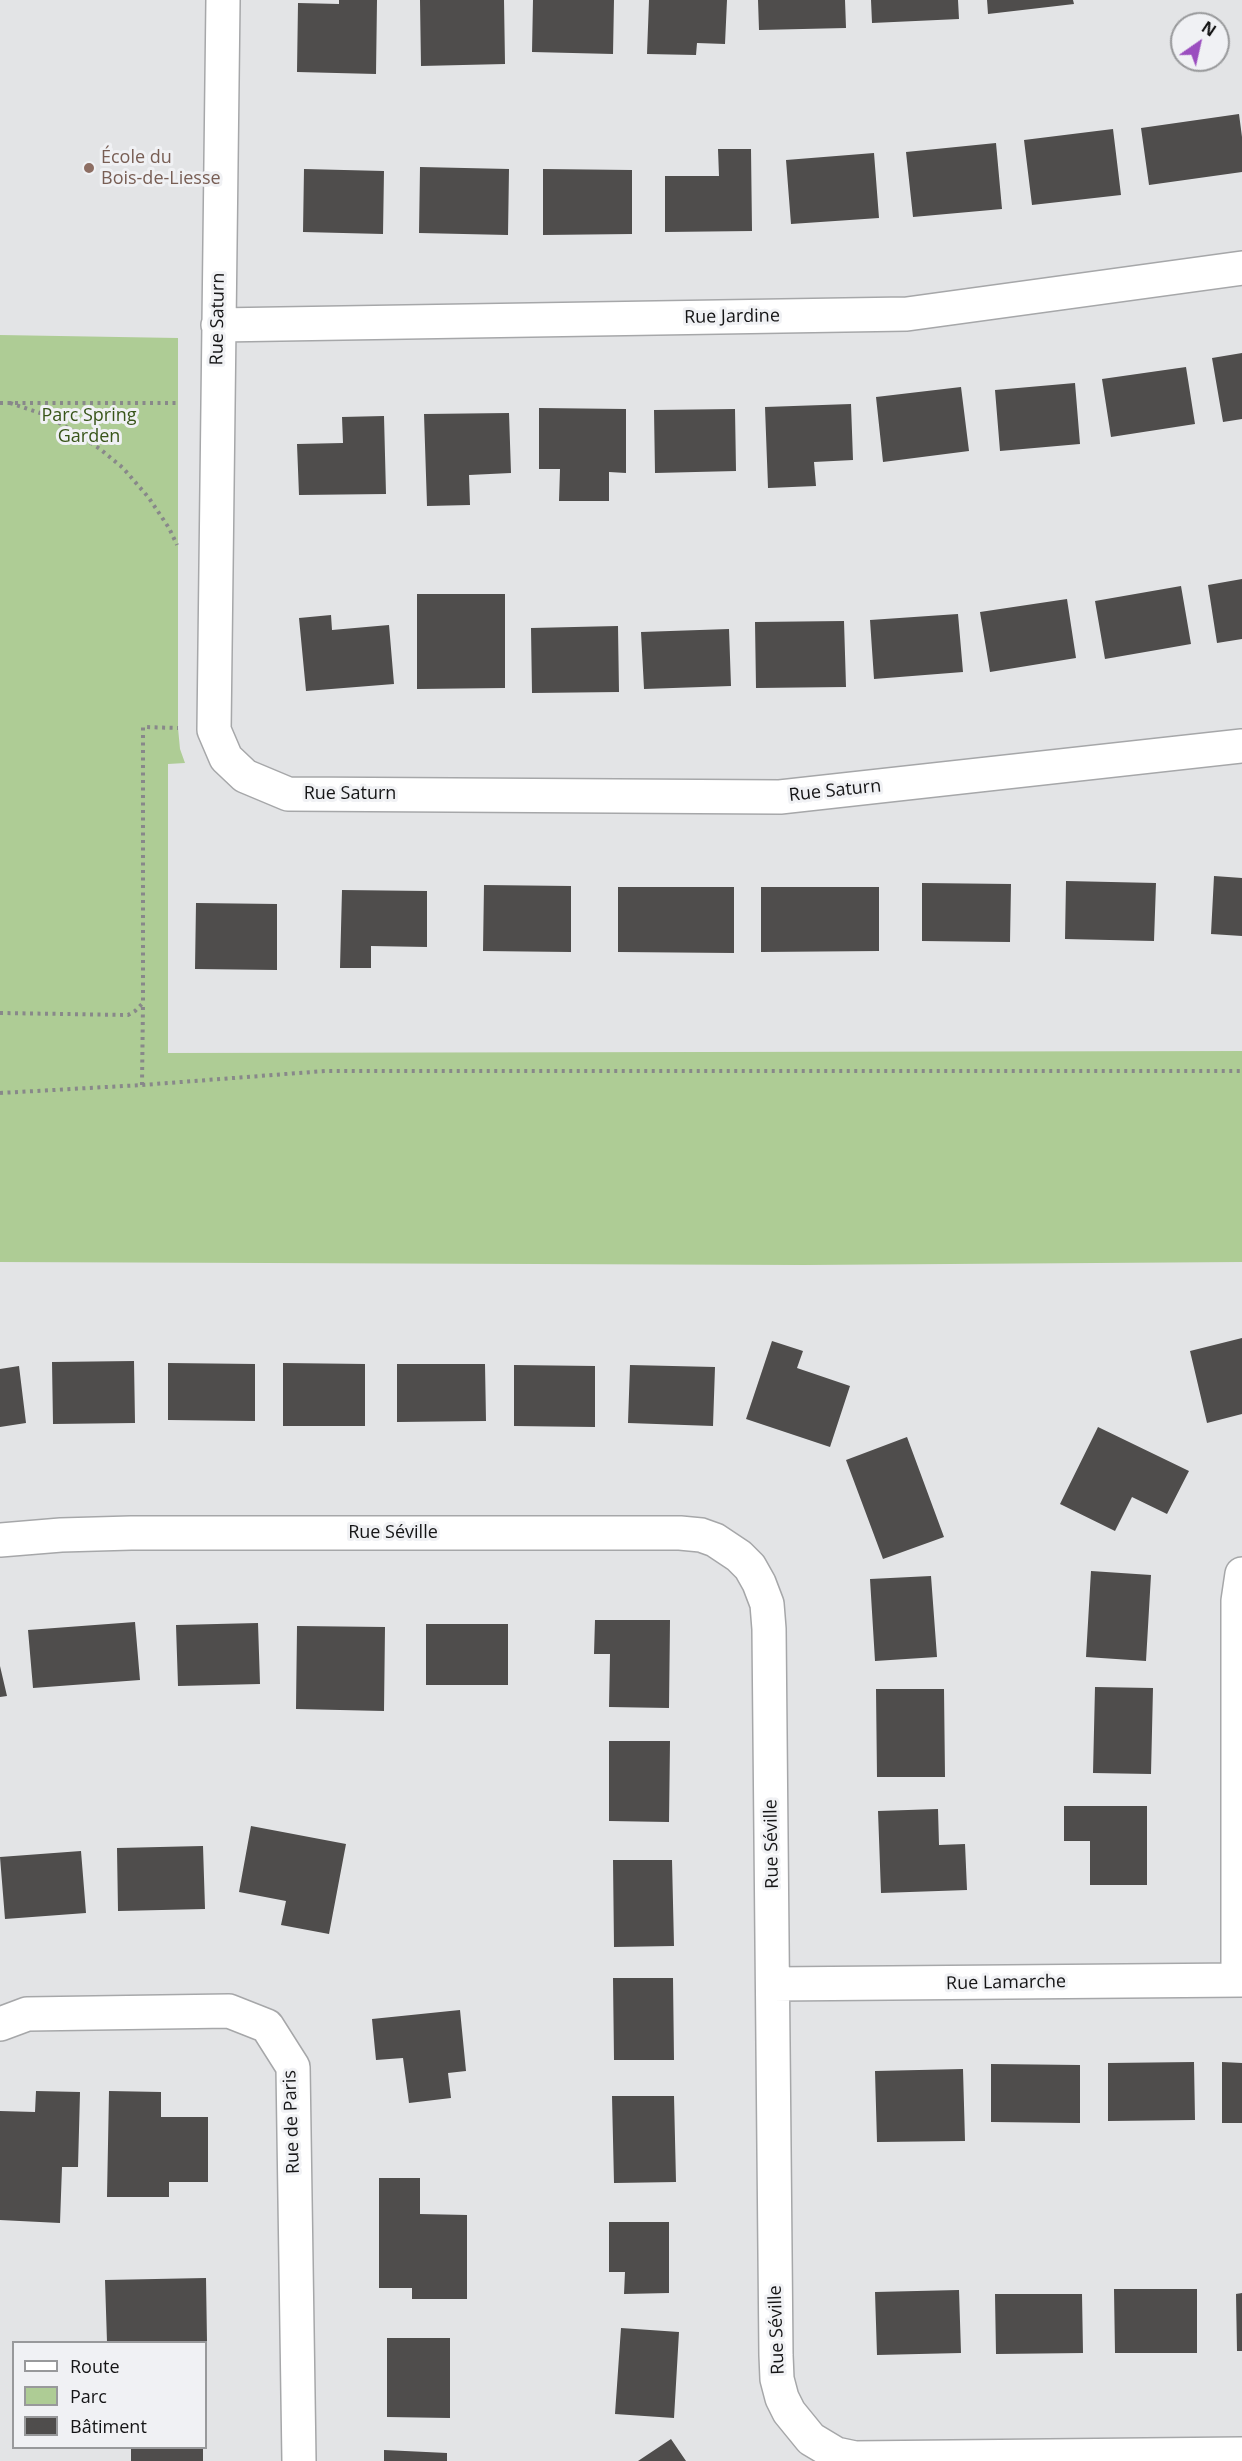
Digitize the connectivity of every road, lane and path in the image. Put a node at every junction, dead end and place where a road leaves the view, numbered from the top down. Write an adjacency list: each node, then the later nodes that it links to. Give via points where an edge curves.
1 (223, 0): 3 (street, Rue Saturn)
2 (1242, 268): 3 (street, Rue Jardine, via 907,314)
3 (218, 325): 9 (street, Rue Saturn, via 214,730 225,758 256,781 288,794 780,797)
4 (0, 402): 5 (path)
5 (10, 402): 6 (path); 7 (path, via 70,429 123,468 149,498)
6 (183, 403)
7 (178, 547)
8 (183, 728): 10 (path, via 143,727)
9 (1242, 746)
10 (143, 1003): 11 (path, via 128,1015); 13 (path)
11 (0, 1013)
12 (1242, 1071): 13 (path, via 325,1071)
13 (142, 1085): 14 (path)
14 (0, 1093)
15 (0, 1540): 18 (street, Rue Séville, via 132,1533 680,1533 715,1540 750,1567 767,1604)
16 (1242, 1574): 17 (street, Rue Lamarche, via 1238,1601)
17 (1240, 1980): 18 (street, Rue Lamarche)
18 (773, 1984): 20 (street, Rue Séville, via 777,2379 789,2412 811,2439 836,2454 855,2458)
19 (0, 2024): 21 (street, Rue de Paris, via 27,2014 229,2011 267,2026 293,2067)
20 (1242, 2454)
21 (299, 2461)

